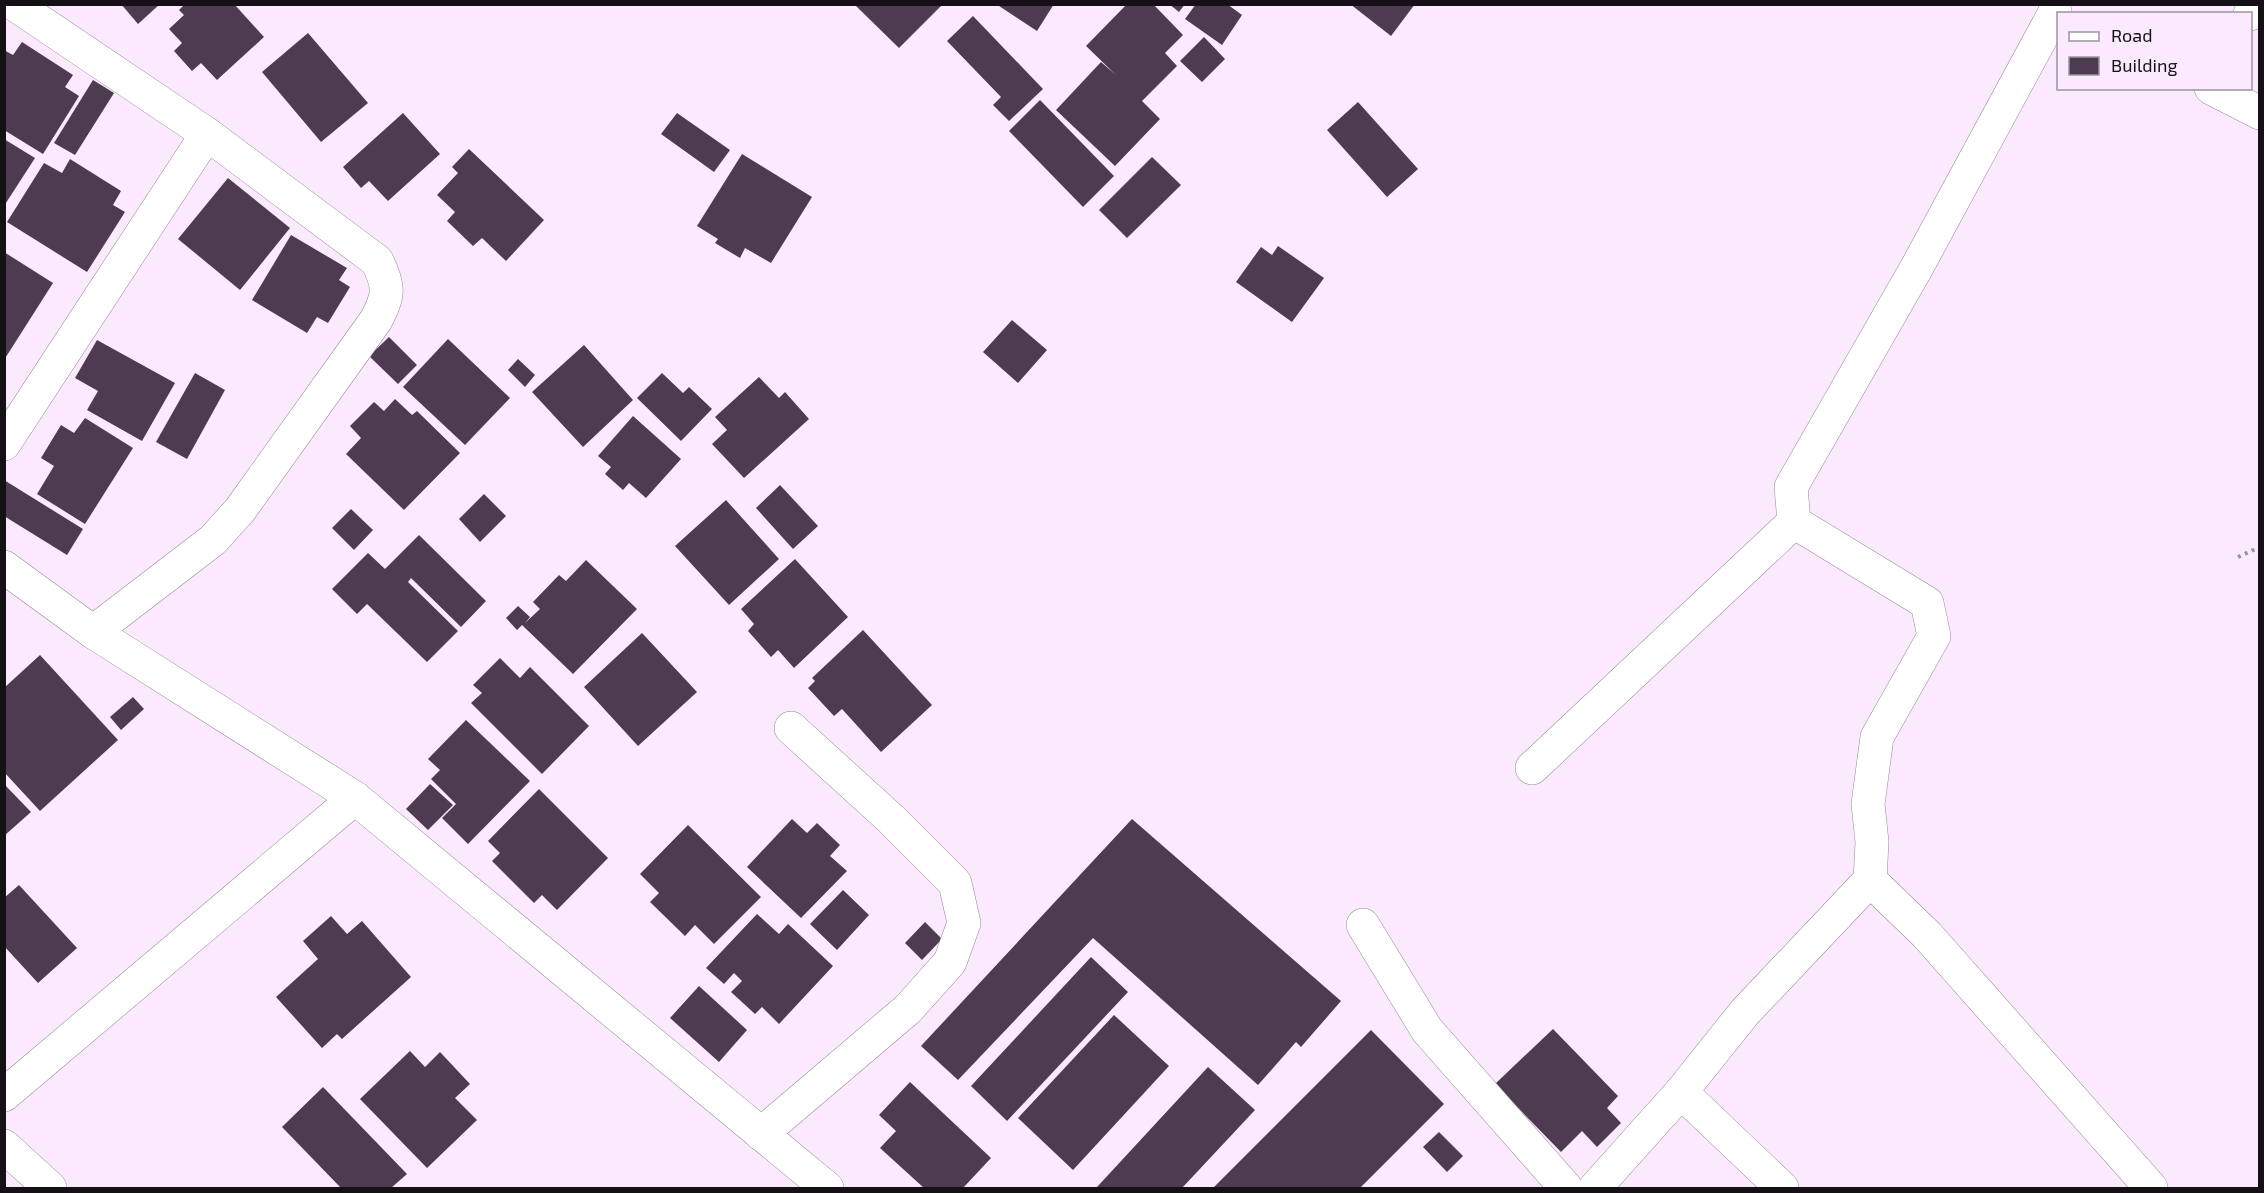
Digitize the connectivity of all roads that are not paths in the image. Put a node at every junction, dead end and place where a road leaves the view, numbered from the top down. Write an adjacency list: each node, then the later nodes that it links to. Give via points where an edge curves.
1 (14, 4): 5 (street)
2 (2051, 10): 7 (street, via 1917,267 1791,488)
3 (2215, 90): 4 (street)
4 (2259, 113)
5 (207, 134): 6 (street); 9 (street, via 377,261 388,282 386,302 240,510 213,540)
6 (4, 444)
7 (1794, 522): 11 (street); 13 (street, via 1927,603 1931,615 1934,636 1877,737 1868,804)
8 (4, 567): 9 (street)
9 (93, 632): 12 (street)
10 (791, 728): 17 (street, via 955,883 964,923 950,962 908,1009)
11 (1533, 768)
12 (356, 798): 16 (street); 17 (street)
13 (1870, 880): 15 (street, via 1745,1012); 24 (street, via 1927,935)
14 (1363, 925): 21 (street, via 1427,1030)
15 (1681, 1092): 22 (street); 23 (street)
16 (4, 1095)
17 (761, 1134): 20 (street)
18 (4, 1146): 19 (street)
19 (50, 1188)
20 (827, 1188)
21 (1566, 1188)
22 (1596, 1188)
23 (1782, 1188)
24 (2151, 1188)

